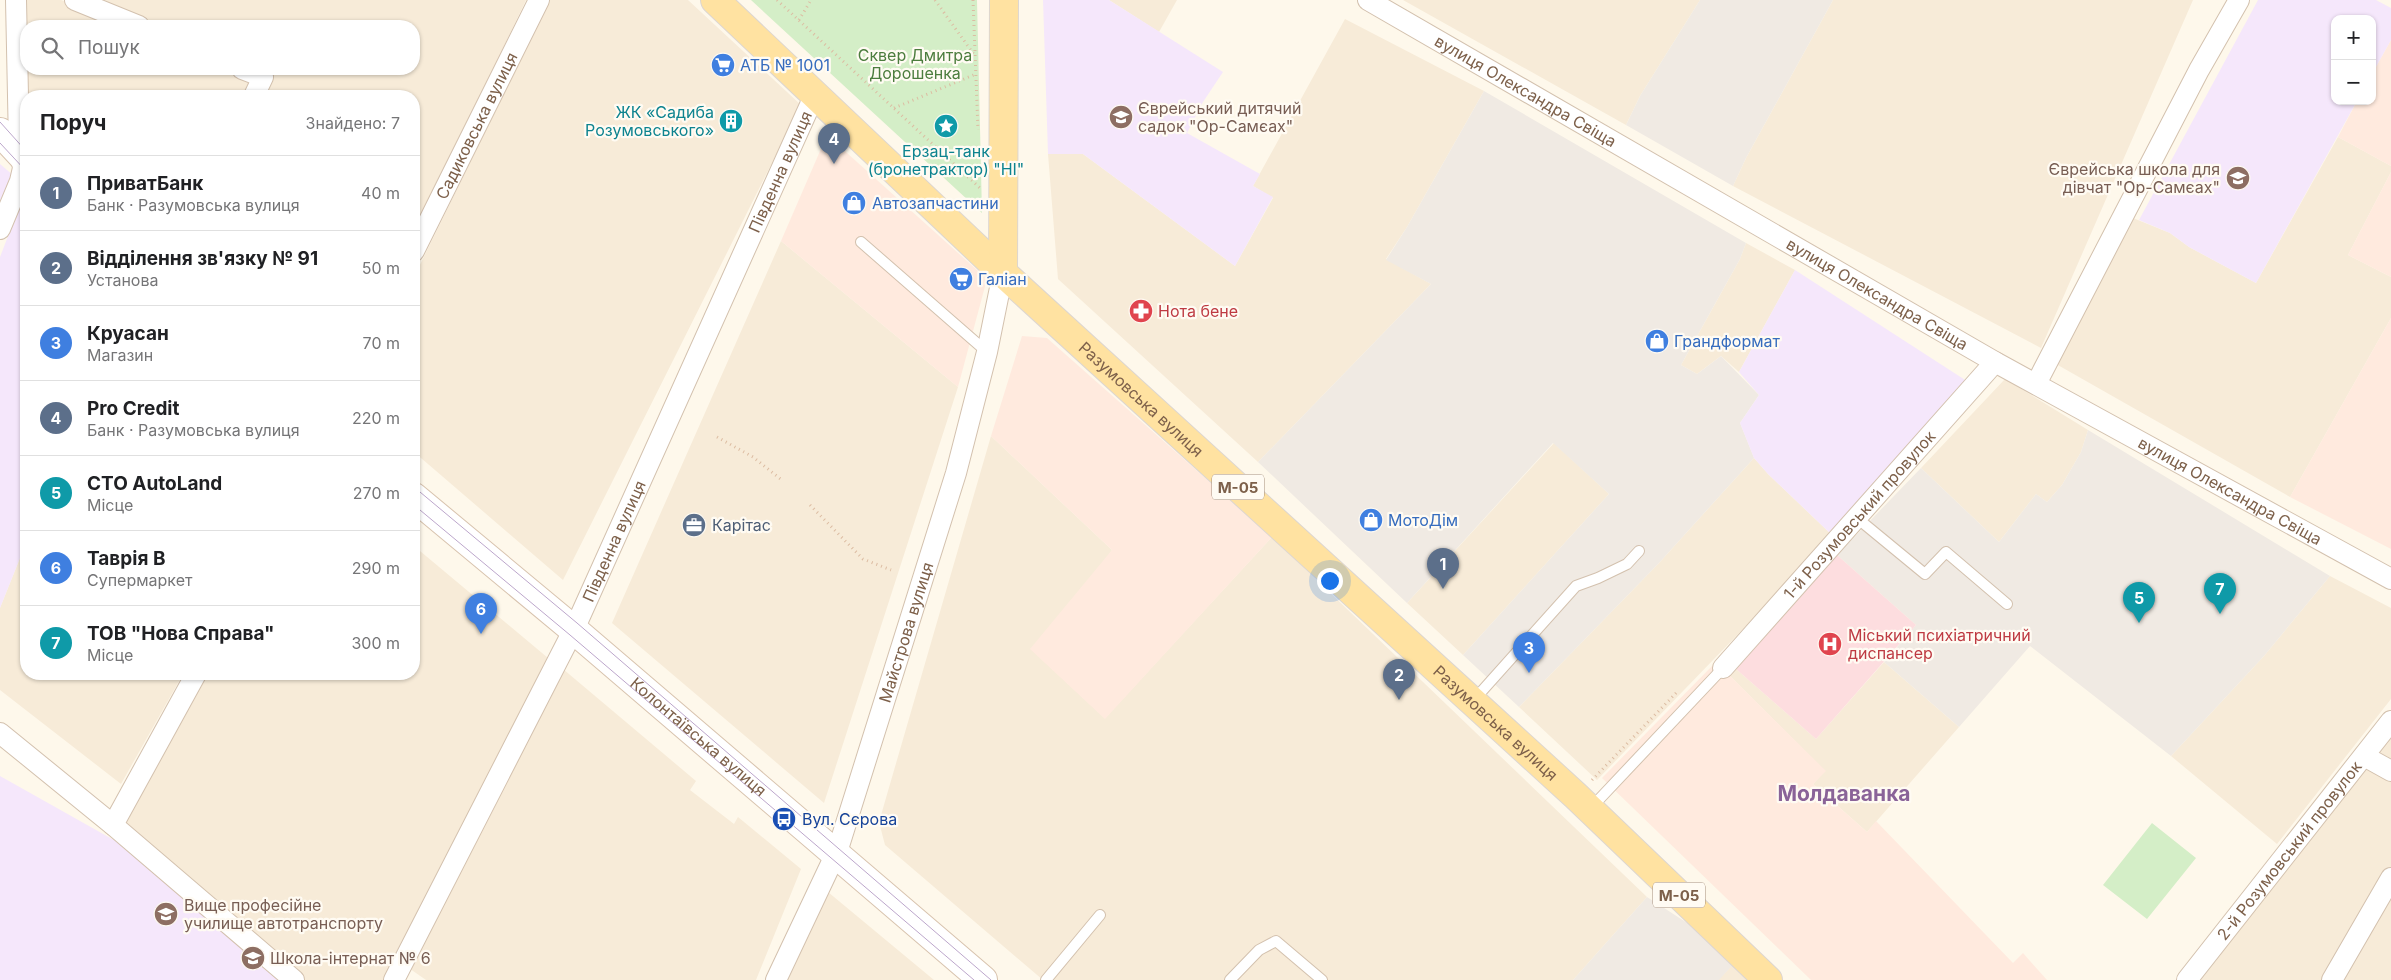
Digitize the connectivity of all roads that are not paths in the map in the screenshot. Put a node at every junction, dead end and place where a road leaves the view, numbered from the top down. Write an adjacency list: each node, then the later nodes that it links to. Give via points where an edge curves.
1 (16, 0): 13 (street)
2 (75, 0): 8 (street)
3 (540, 0): 17 (street, Садиковська вулиця)
4 (715, 0): 11 (main road, Разумовська вулиця / М-05)
5 (1004, 0): 19 (main road)
6 (1368, 0): 21 (street, вулиця Олександра Свіща)
7 (2240, 0): 22 (street, via 2199,70)
8 (124, 20)
9 (256, 75): 10 (street, via 263,78)
10 (257, 90)
11 (815, 94): 19 (main road, Разумовська вулиця / М-05); 28 (street, Південна вулиця)
12 (0, 132): 14 (main road)
13 (20, 147)
14 (20, 154)
15 (20, 182): 16 (street)
16 (0, 229)
17 (420, 239)
18 (861, 242): 20 (lane)
19 (1003, 273): 20 (street, Майстрова вулиця); 31 (main road, Разумовська вулиця / М-05)
20 (987, 352): 38 (street, Майстрова вулиця, via 956,473)
21 (1995, 362): 22 (street, вулиця Олександра Свіща); 24 (street, 1-й Розумовський провулок)
22 (2036, 384): 26 (street, вулиця Олександра Свіща)
23 (420, 502): 28 (main road, Колонтаївська вулиця)
24 (1857, 518): 27 (lane, via 1925,574 1946,552); 29 (street, 1-й Розумовський провулок)
25 (1639, 551): 31 (lane, via 1627,564 1576,586)
26 (2391, 579)
27 (2007, 604)
28 (574, 630): 38 (main road, Колонтаївська вулиця); 42 (street, Південна вулиця)
29 (1722, 668): 36 (lane)
30 (193, 680): 37 (street)
31 (1473, 701): 36 (main road, Разумовська вулиця / М-05)
32 (2391, 721): 34 (street, 2-й Розумовський провулок)
33 (0, 733): 37 (street)
34 (2364, 756): 35 (street); 49 (street, 2-й Розумовський провулок)
35 (2391, 771)
36 (1590, 810): 48 (main road, Разумовська вулиця / М-05)
37 (113, 825): 41 (street)
38 (835, 855): 43 (street, Майстрова вулиця); 44 (main road, Колонтаївська вулиця)
39 (2391, 878): 50 (street)
40 (1100, 916): 45 (lane)
41 (294, 980)
42 (394, 980)
43 (776, 980)
44 (983, 980)
45 (1046, 980)
46 (1230, 980): 47 (lane, via 1258,950 1276,940)
47 (1322, 980)
48 (1768, 980)
49 (2187, 980)
50 (2332, 980)

